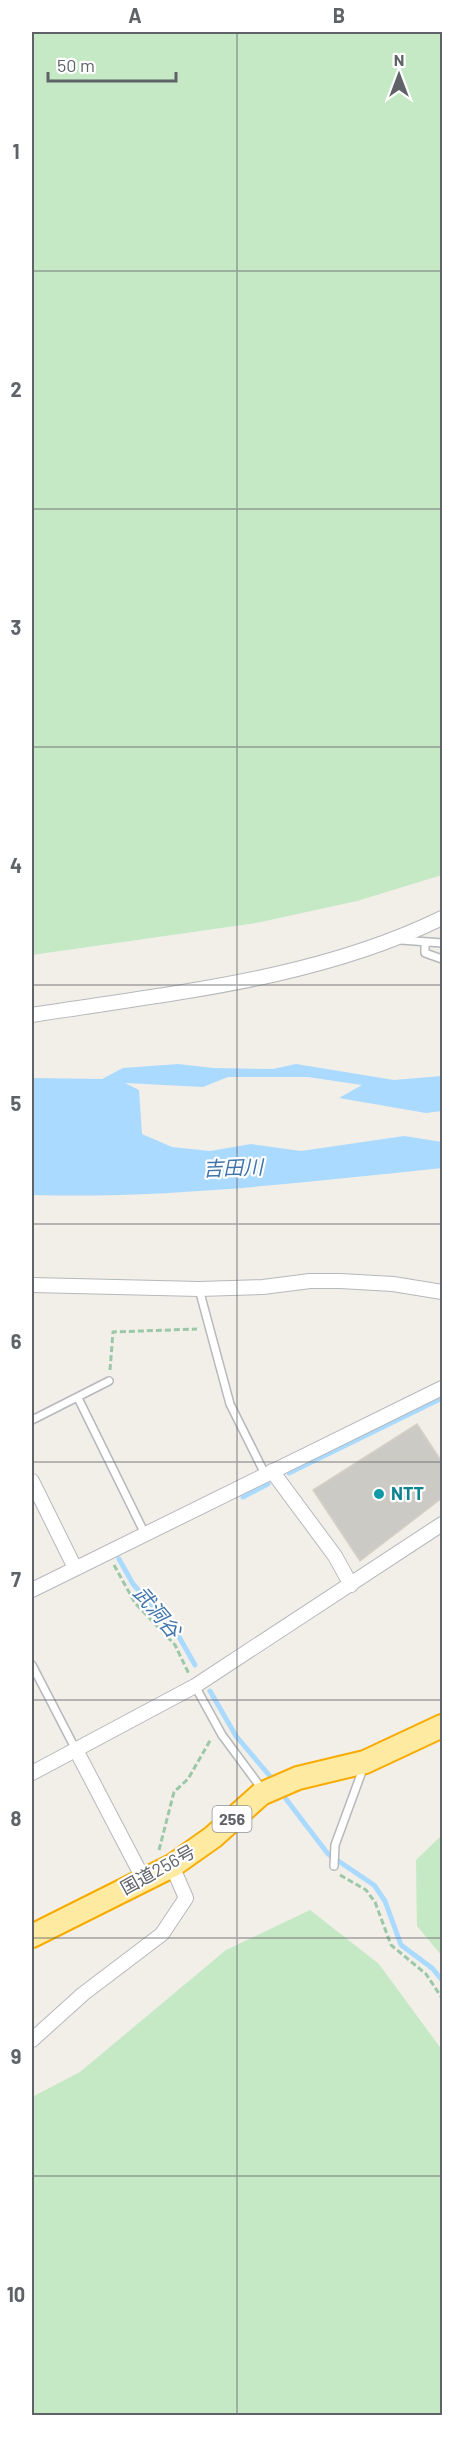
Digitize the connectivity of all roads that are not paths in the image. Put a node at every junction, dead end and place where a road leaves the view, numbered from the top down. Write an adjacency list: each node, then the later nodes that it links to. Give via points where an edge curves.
1 (442, 918): 2 (street)
2 (399, 939): 3 (lane); 6 (street, via 298,970)
3 (425, 942): 4 (lane); 5 (lane, via 425,953)
4 (442, 943)
5 (442, 959)
6 (32, 1015)
7 (32, 1285): 8 (street)
8 (199, 1289): 9 (street, via 340,1281); 14 (lane, via 230,1404)
9 (442, 1292)
10 (109, 1381): 12 (lane)
11 (442, 1388): 14 (street)
12 (78, 1398): 13 (lane); 17 (lane)
13 (32, 1420)
14 (268, 1473): 17 (street); 19 (street, via 335,1556)
15 (32, 1481): 18 (street)
16 (442, 1524): 19 (street)
17 (145, 1534): 18 (street)
18 (75, 1568): 20 (street)
19 (351, 1585): 22 (street)
20 (32, 1590)
21 (32, 1665): 24 (lane)
22 (195, 1686): 24 (street); 27 (lane, via 217,1727)
23 (442, 1726): 25 (highway, 国道256号 / 256)
24 (76, 1750): 26 (street); 29 (street)
25 (365, 1762): 27 (highway, 国道256号 / 256, via 298,1778); 28 (lane, via 335,1845)
26 (32, 1773)
27 (264, 1793): 29 (highway, 国道256号 / 256, via 213,1837)
28 (334, 1866)
29 (156, 1873): 30 (highway, 国道256号 / 256); 31 (street, via 186,1898 162,1934)
30 (32, 1936)
31 (33, 2036)

